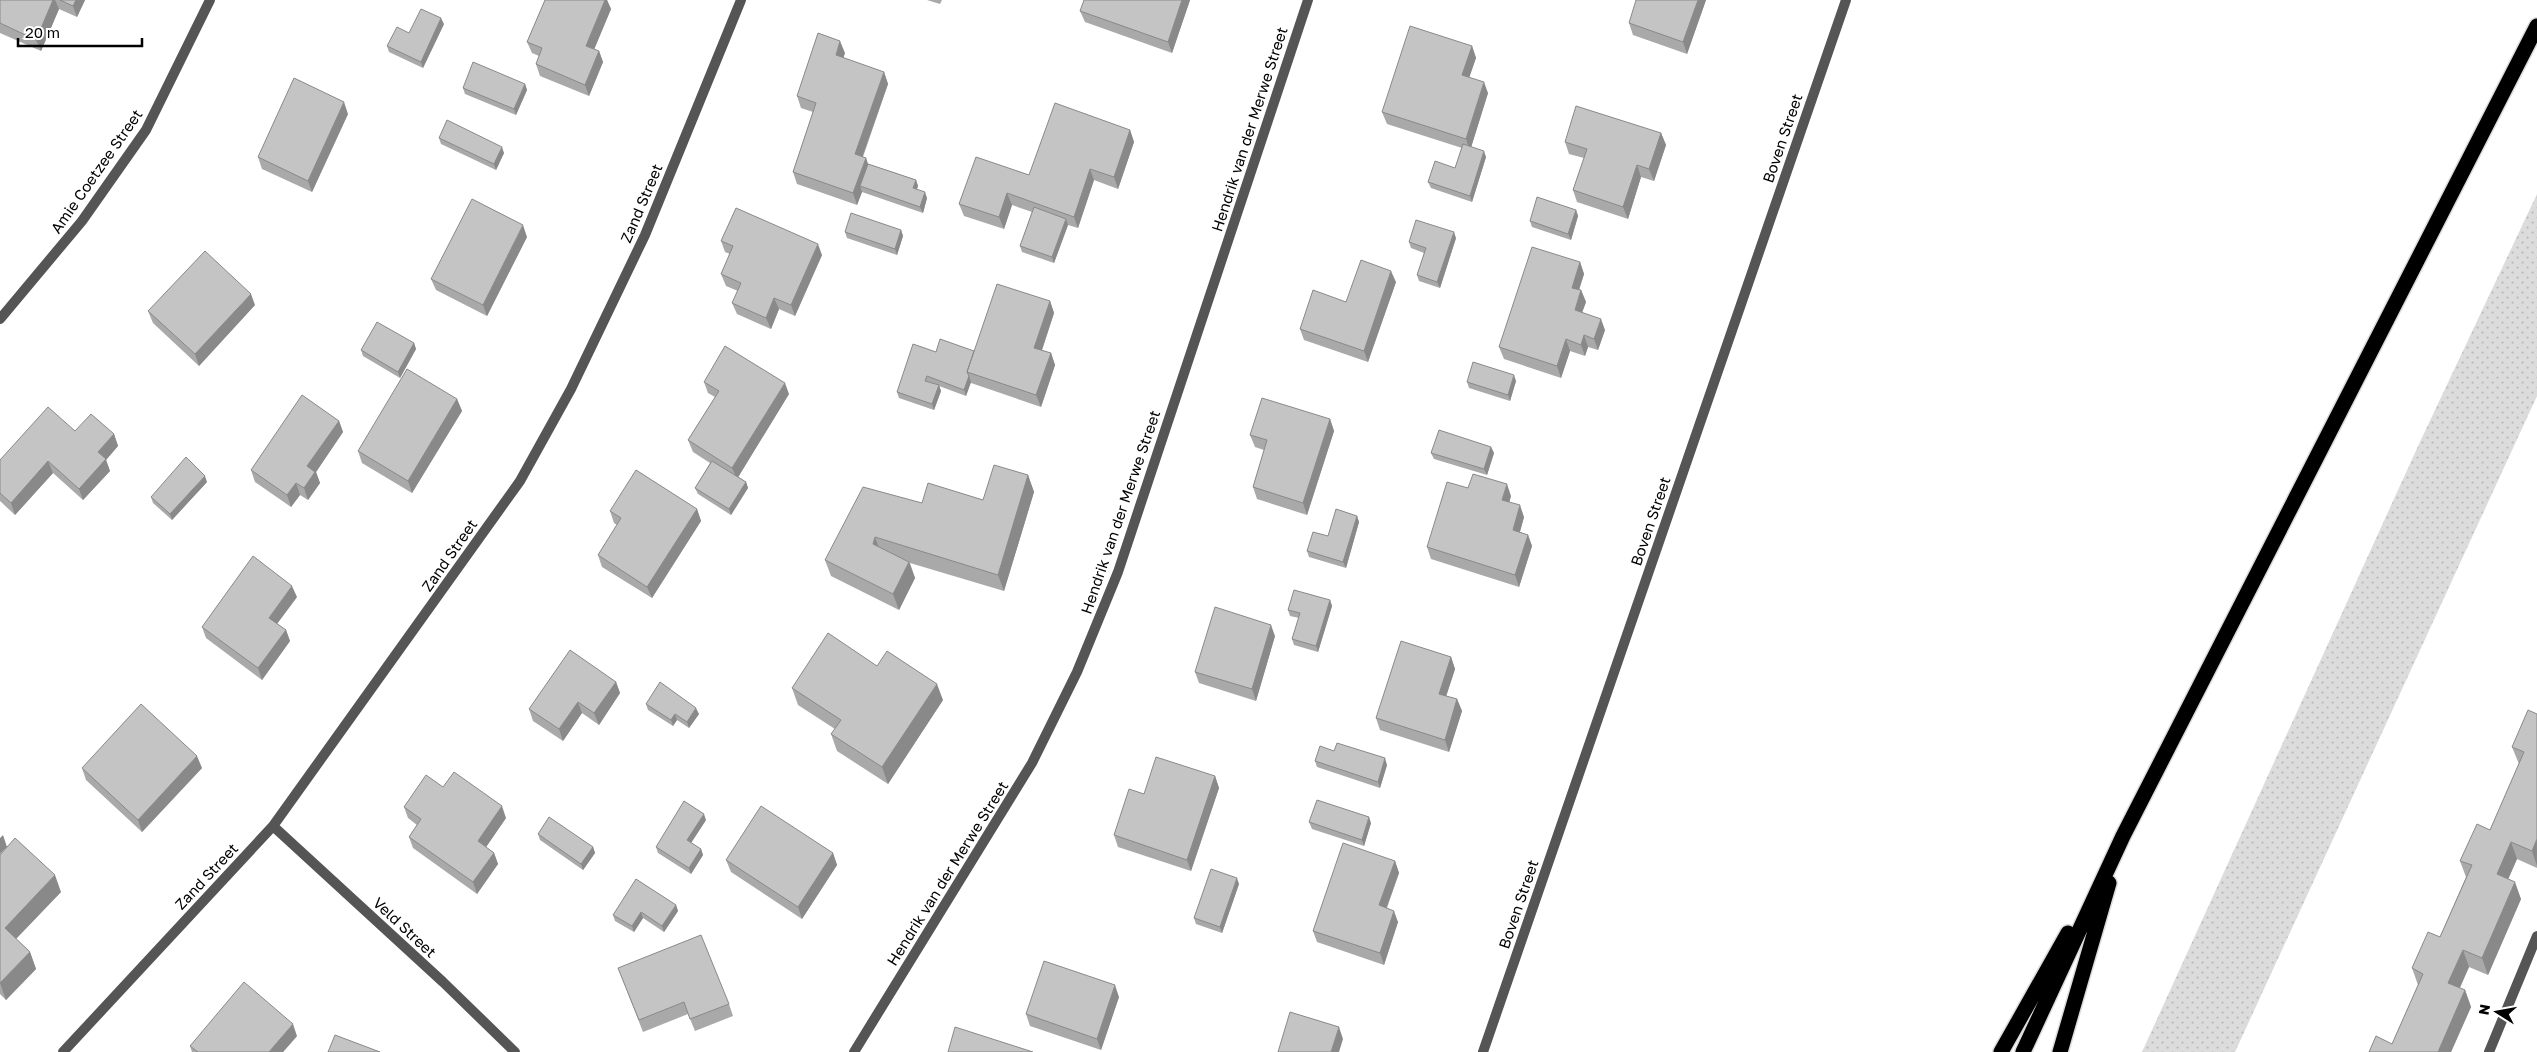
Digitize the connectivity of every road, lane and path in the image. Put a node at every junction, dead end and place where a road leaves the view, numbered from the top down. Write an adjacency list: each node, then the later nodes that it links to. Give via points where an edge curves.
1 (210, 0): 6 (street, Amie Coetzee Street, via 146,130 82,221)
2 (741, 0): 7 (street, Zand Street, via 645,236 571,388 520,481)
3 (1308, 0): 12 (street, Hendrik van der Merwe Street, via 1118,572 1076,672 1032,763)
4 (1846, 0): 13 (street, Boven Street)
5 (2537, 26): 8 (highway)
6 (0, 320)
7 (273, 826): 10 (street, Zand Street); 11 (street, Veld Street, via 436,975)
8 (2123, 836): 14 (highway); 15 (highway); 16 (highway)
9 (2537, 936): 17 (street)
10 (63, 1052)
11 (514, 1052)
12 (854, 1052)
13 (1483, 1052)
14 (2001, 1052)
15 (2023, 1052)
16 (2060, 1052)
17 (2489, 1052)

